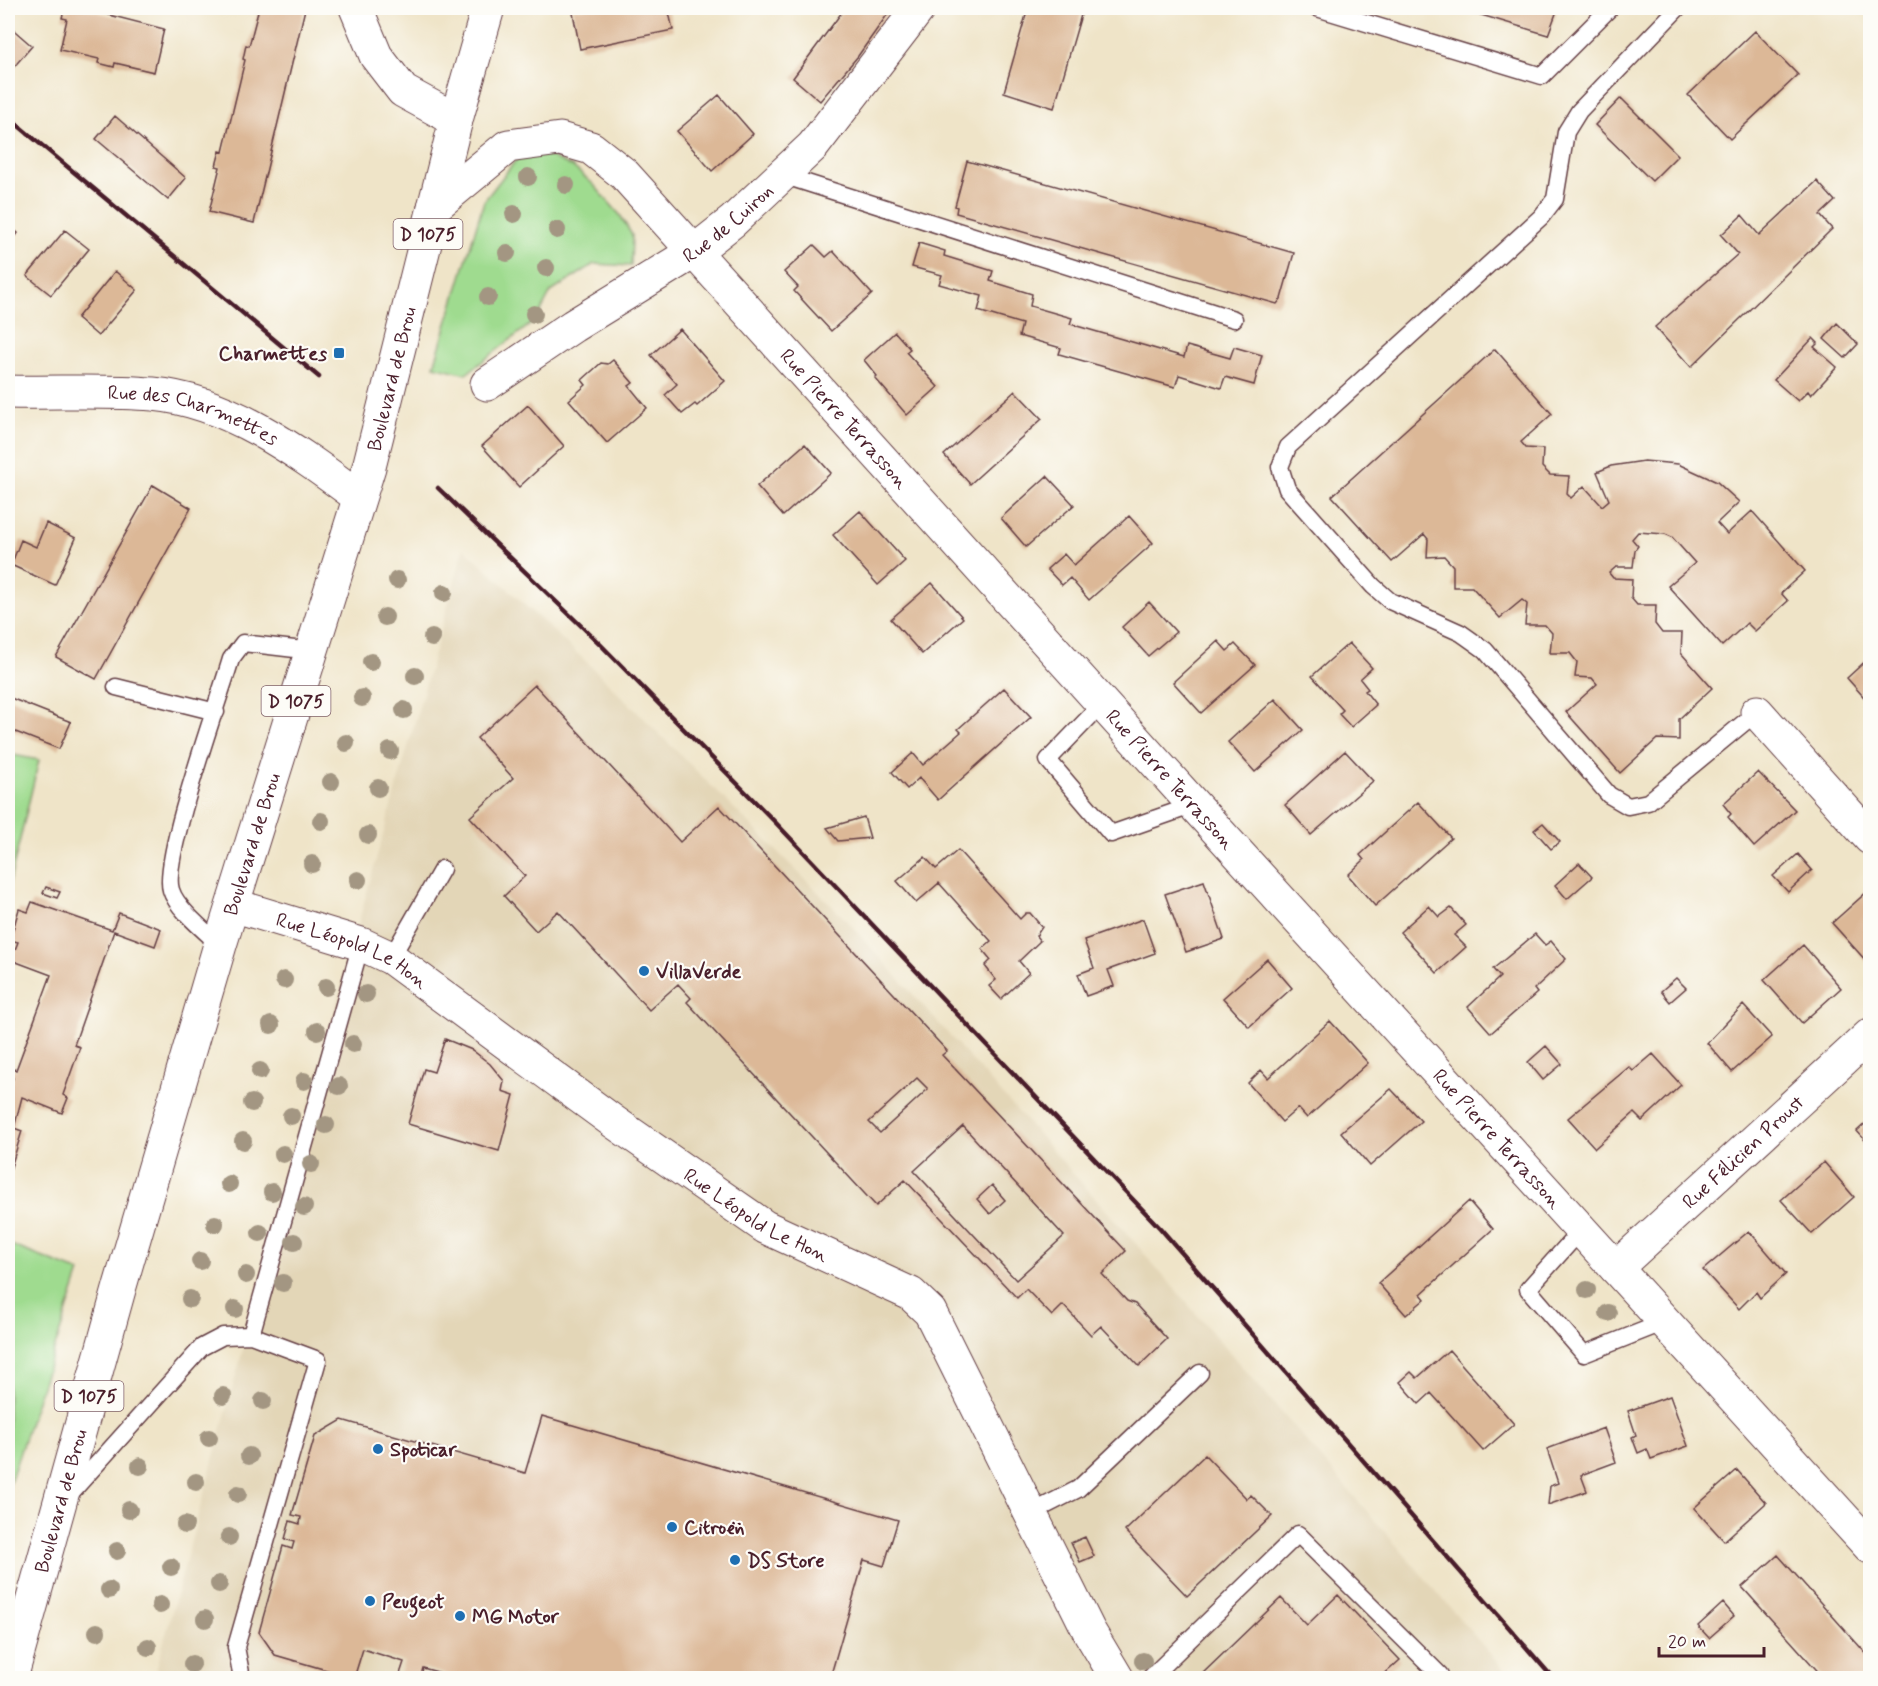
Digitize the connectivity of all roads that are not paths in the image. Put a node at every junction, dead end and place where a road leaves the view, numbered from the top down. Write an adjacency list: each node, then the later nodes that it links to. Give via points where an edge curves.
1 (356, 8): 7 (street, via 376,56 403,91)
2 (488, 8): 7 (street, Boulevard de Brou / D 1075)
3 (919, 8): 8 (street, Rue de Cuiron, via 813,146)
4 (1317, 8): 5 (lane, via 1542,76)
5 (1610, 8)
6 (1678, 8): 19 (lane, via 1579,111 1566,132 1556,199 1541,217 1288,447 1280,467 1287,489 1373,586 1390,601 1461,633 1485,650 1609,795 1628,806 1648,802)
7 (456, 120): 9 (street, Boulevard de Brou / D 1075)
8 (782, 176): 10 (street, Rue de Cuiron); 11 (lane)
9 (434, 207): 10 (street, Rue Pierre Terrasson, via 508,146 560,139 591,148 624,174); 14 (street, Boulevard de Brou / D 1075)
10 (695, 251): 12 (street, Rue de Cuiron); 17 (street, Rue Pierre Terrasson)
11 (1234, 319)
12 (488, 384)
13 (8, 392): 14 (street, Rue des Charmettes, via 155,394 203,405 297,452)
14 (359, 497): 15 (street, Boulevard de Brou / D 1075)
15 (312, 651): 18 (lane, via 243,643 231,659); 23 (street, Boulevard de Brou / D 1075)
16 (116, 687): 18 (lane)
17 (1102, 704): 20 (street, Rue Pierre Terrasson); 20 (lane, via 1048,760 1111,834)
18 (216, 712): 25 (lane, via 173,845 170,890)
19 (1757, 712): 21 (street)
20 (1194, 806): 28 (street, Rue Pierre Terrasson)
21 (1870, 838)
22 (442, 869): 26 (lane)
23 (233, 905): 24 (street, Rue Léopold Le Hon); 25 (street, Boulevard de Brou / D 1075)
24 (361, 944): 26 (street, Rue Léopold Le Hon); 31 (lane)
25 (220, 945): 33 (street, Boulevard de Brou / D 1075)
26 (391, 958): 34 (street, Rue Léopold Le Hon, via 765,1227 911,1294 930,1312)
27 (1870, 1035): 29 (street, Rue Félicien Proust)
28 (1582, 1229): 29 (street, Rue Pierre Terrasson); 30 (lane, via 1528,1289 1584,1354)
29 (1616, 1268): 30 (street, Rue Pierre Terrasson)
30 (1665, 1322): 35 (street, Rue Pierre Terrasson)
31 (251, 1335): 33 (lane, via 223,1336 202,1347); 37 (lane, via 318,1360 236,1647)
32 (1200, 1373): 34 (lane, via 1078,1489)
33 (58, 1507): 36 (street, Boulevard de Brou / D 1075)
34 (1029, 1514): 38 (street, Rue Léopold Le Hon)
35 (1870, 1547)
36 (12, 1667)
37 (242, 1678)
38 (1117, 1678)
39 (1150, 1678): 40 (lane, via 1298,1534 1440,1674)
40 (1436, 1678)

